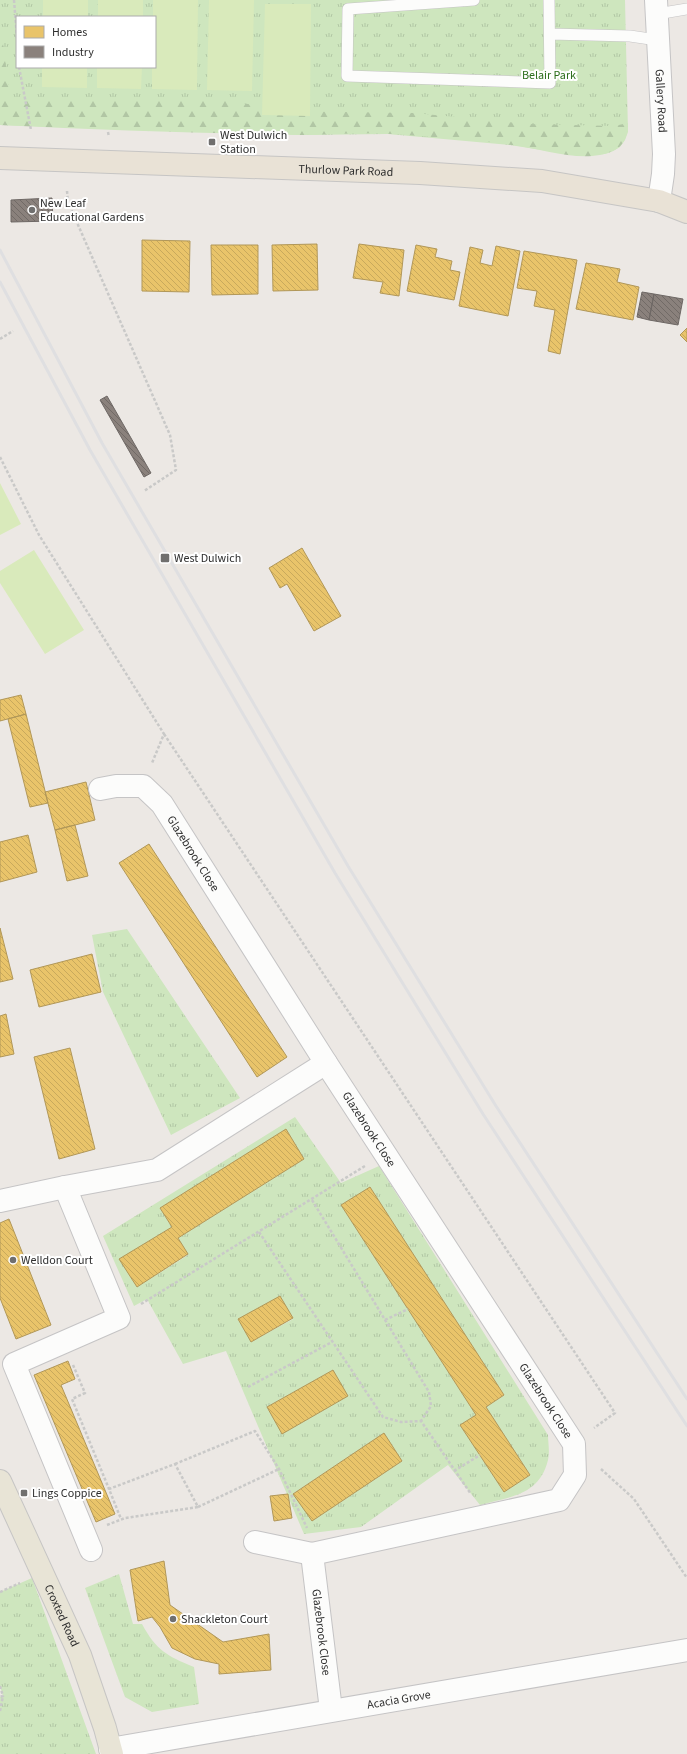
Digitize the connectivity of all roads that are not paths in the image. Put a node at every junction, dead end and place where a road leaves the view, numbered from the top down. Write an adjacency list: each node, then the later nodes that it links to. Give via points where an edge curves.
1 (474, 0): 5 (lane, via 348,10 347,76 550,83)
2 (549, 0): 5 (lane)
3 (657, 7): 4 (lane); 6 (street, Gallery Road)
4 (687, 10)
5 (550, 34): 6 (lane, via 630,36)
6 (657, 40): 8 (street, Gallery Road, via 664,154)
7 (0, 158): 8 (highway, Thurlow Park Road, via 420,173 516,179)
8 (659, 201): 9 (highway, Thurlow Park Road)
9 (687, 212)
10 (100, 789): 11 (street, Glazebrook Close, via 143,786 162,804)
11 (326, 1063): 12 (street, via 157,1170); 17 (street, Glazebrook Close, via 574,1444 575,1475 559,1500)
12 (65, 1187): 13 (street); 15 (street, via 119,1318 14,1364)
13 (0, 1201)
14 (0, 1481): 20 (main road, Croxted Road, via 80,1654)
15 (88, 1542)
16 (254, 1542): 17 (street)
17 (312, 1554): 19 (street, Glazebrook Close)
18 (687, 1650): 19 (street, Acacia Grove)
19 (332, 1710): 20 (street, Acacia Grove)
20 (111, 1752)

